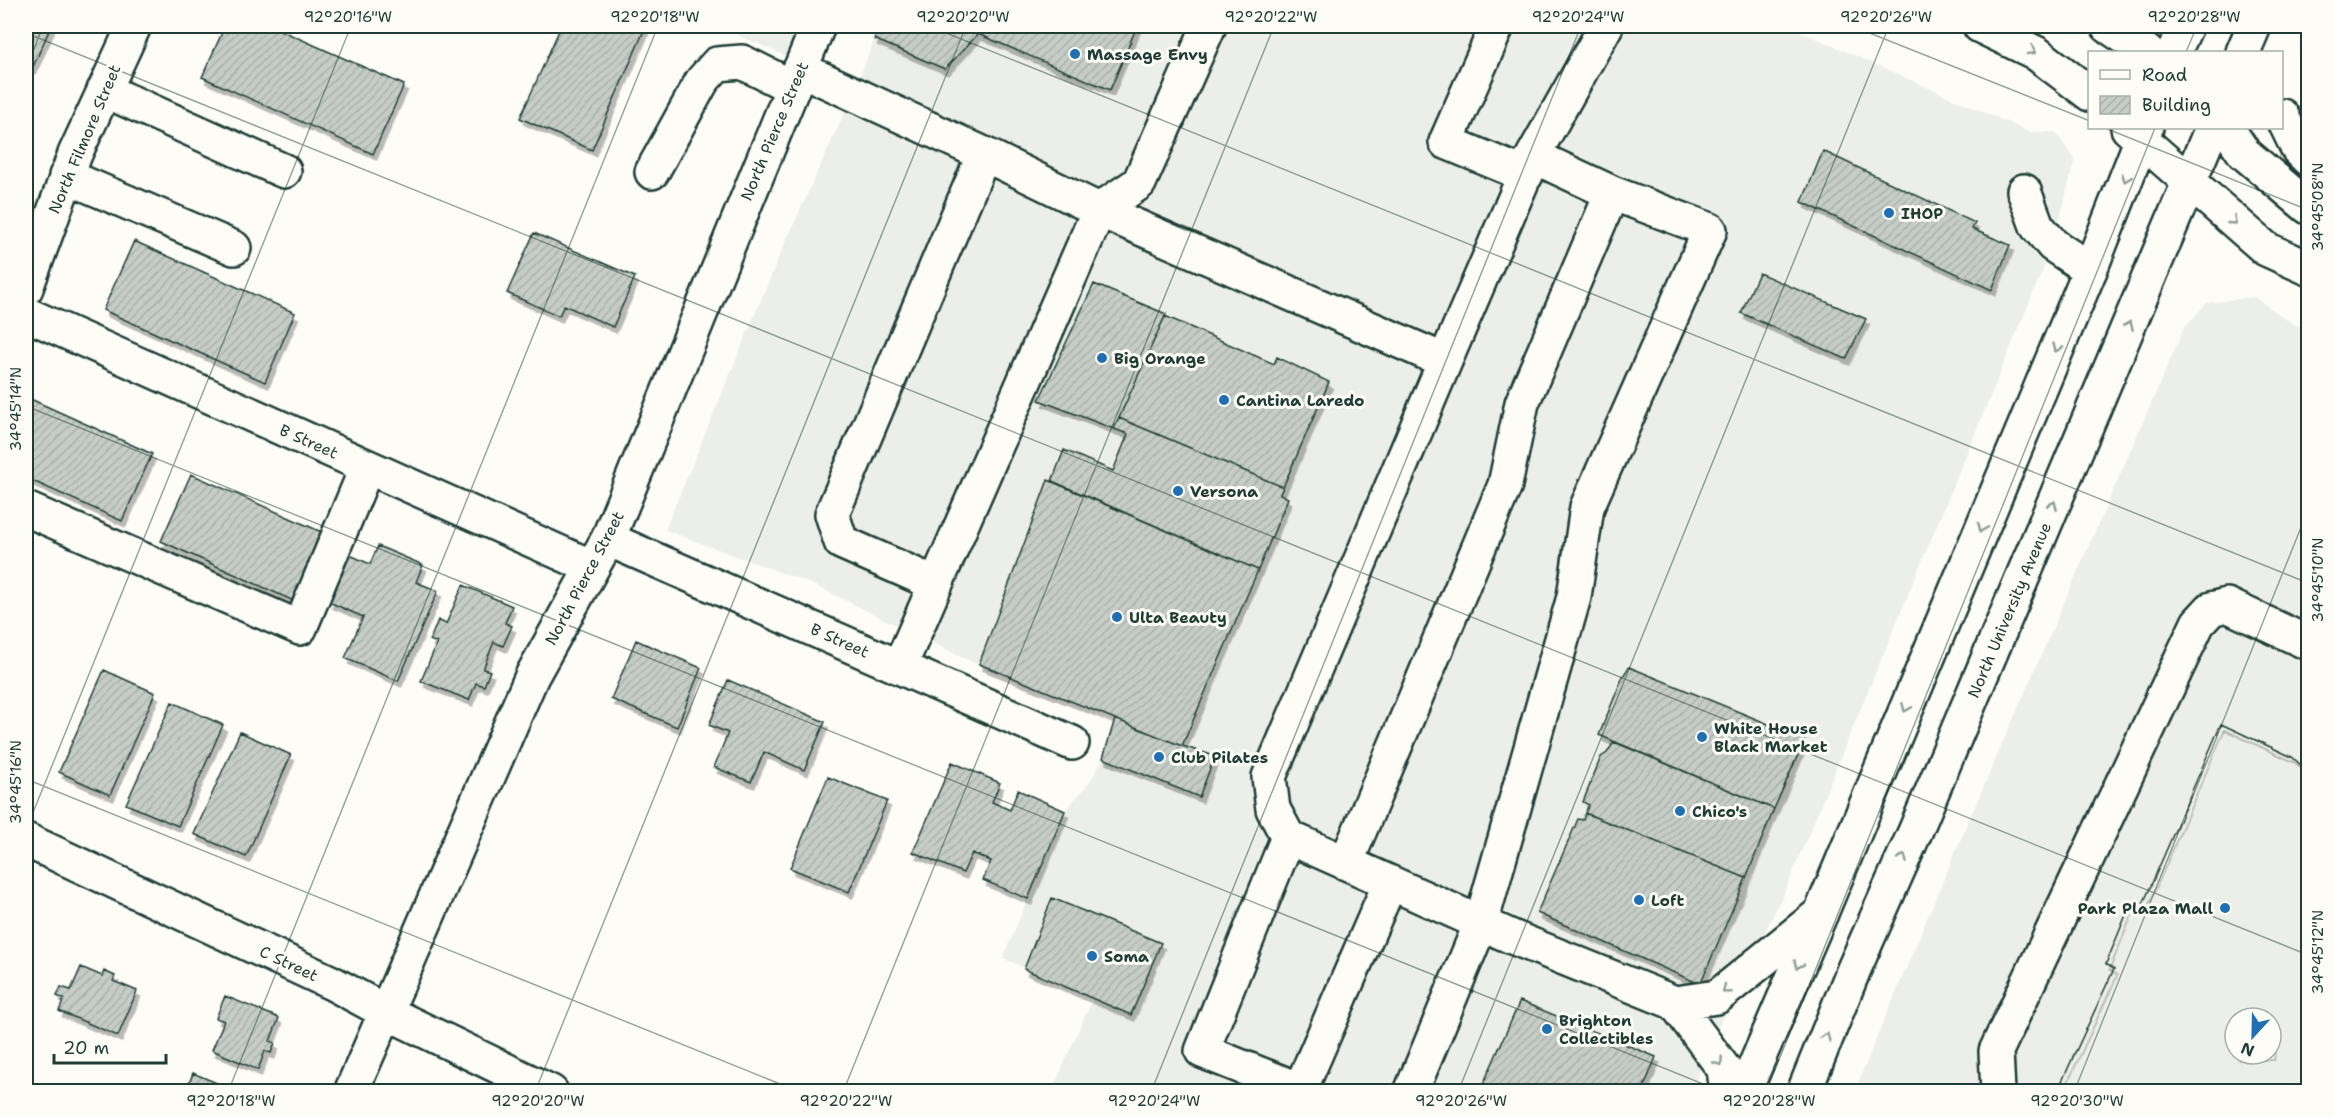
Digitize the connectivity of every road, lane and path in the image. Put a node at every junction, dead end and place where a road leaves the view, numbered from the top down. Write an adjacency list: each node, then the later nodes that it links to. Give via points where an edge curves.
1 (134, 26): 16 (street, North Filmore Street)
2 (818, 26): 15 (street, North Pierce Street)
3 (1209, 26): 32 (street, via 1139,183)
4 (1497, 26): 24 (street, via 1446,142)
5 (1606, 26): 24 (street)
6 (1980, 26): 17 (street, one-way to 17, via 2036,53)
7 (2108, 26): 11 (street)
8 (2186, 26): 12 (street)
9 (2254, 26): 13 (street)
10 (2271, 26): 14 (street)
11 (2146, 51)
12 (2174, 51)
13 (2243, 51)
14 (2266, 51)
15 (796, 78): 22 (street); 26 (street, via 742,62 717,64 702,81); 41 (street, North Pierce Street)
16 (104, 90): 25 (street); 27 (street, North Filmore Street)
17 (2088, 92)
18 (2283, 118): 23 (street, via 2298,149)
19 (2212, 129): 28 (street, North University Avenue)
20 (2228, 129): 31 (street, via 2244,153)
21 (2138, 131): 28 (street); 35 (street, one-way to 35)
22 (984, 154): 32 (street); 43 (street, via 832,514 841,542)
23 (2308, 159)
24 (1530, 166): 30 (street); 38 (street)
25 (284, 171)
26 (652, 172)
27 (66, 176): 33 (street); 36 (street, North Filmore Street)
28 (2189, 182): 34 (street, one-way to 34, via 2266,249); 61 (street, North University Avenue, one-way to 28)
29 (2024, 190): 35 (street, via 2037,226 2053,245)
30 (1612, 193): 49 (street, via 1522,403 1505,485); 52 (street, via 1710,230 1587,507 1574,597)
31 (2308, 207)
32 (1099, 210): 38 (street); 43 (street)
33 (234, 248)
34 (2307, 269)
35 (2090, 270): 51 (street, one-way to 51)
36 (26, 288)
37 (26, 314): 39 (street, B Street)
38 (1444, 361): 47 (street, via 1269,777 1274,809)
39 (367, 467): 40 (street, via 300,628); 42 (street, B Street)
40 (26, 509)
41 (608, 539): 42 (street, North Pierce Street); 45 (street, B Street)
42 (592, 567): 54 (street, North Pierce Street, via 532,676)
43 (936, 584): 45 (street)
44 (2308, 643): 62 (street, via 2226,605 2211,609 2198,623 1996,1050)
45 (900, 666): 46 (street, B Street)
46 (1072, 744)
47 (1288, 837): 49 (street); 55 (street, via 1202,1051)
48 (26, 840): 54 (street, C Street)
49 (1346, 863): 50 (street)
50 (1390, 883): 52 (street); 55 (street)
51 (1821, 913): 53 (street, one-way to 53, via 1717,997); 60 (street, one-way to 60)
52 (1481, 923): 53 (street); 58 (street)
53 (1675, 1003): 59 (street, one-way to 59, via 1724,1069)
54 (386, 1012): 56 (street, North Pierce Street); 57 (street, C Street)
55 (1299, 1091)
56 (351, 1092)
57 (551, 1092)
58 (1411, 1092)
59 (1727, 1092)
60 (1744, 1092)
61 (1804, 1092)
62 (1998, 1092)

